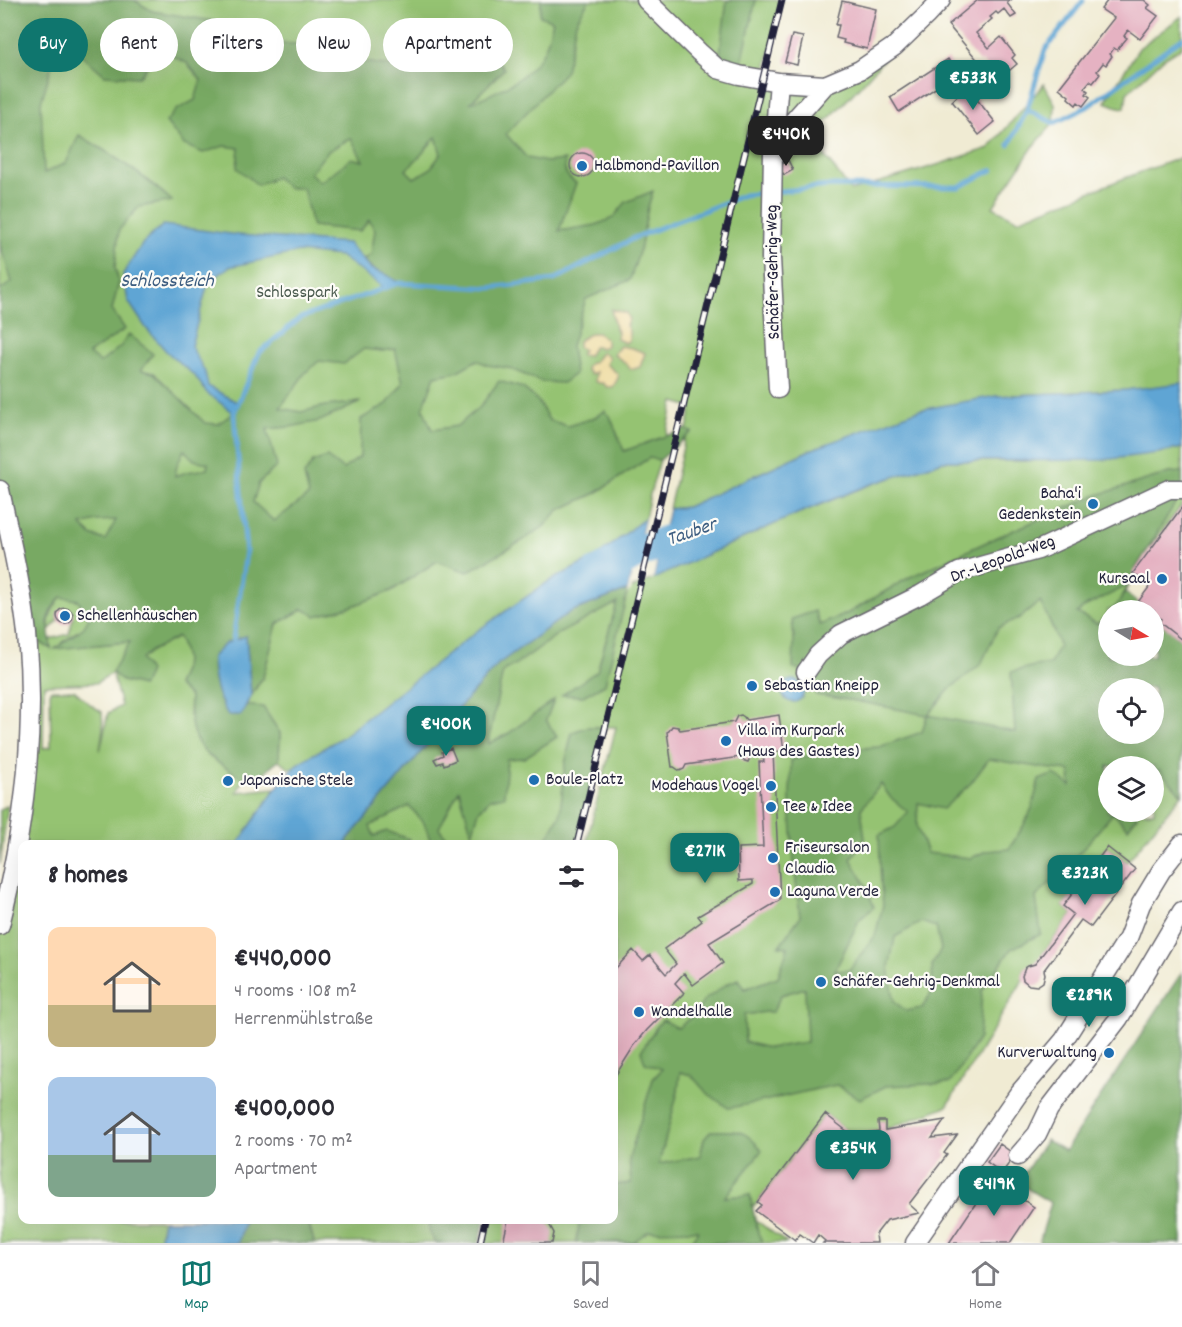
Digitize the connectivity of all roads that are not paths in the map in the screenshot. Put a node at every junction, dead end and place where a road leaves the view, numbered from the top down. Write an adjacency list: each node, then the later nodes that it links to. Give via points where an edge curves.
1 (646, 0): 3 (street, via 717,69)
2 (941, 0): 4 (street, via 895,46 860,70)
3 (779, 82): 4 (street); 5 (street, Schäfer-Gehrig-Weg)
4 (825, 85): 5 (street)
5 (774, 148): 6 (street, Schäfer-Gehrig-Weg, via 771,258)
6 (778, 389)
7 (1182, 489): 10 (street, Dr.-Leopold-Weg, via 1169,489 1038,550 959,572 841,634)
8 (0, 490): 9 (street)
9 (9, 572): 11 (street, via 27,634 30,697)
10 (806, 672)
11 (19, 840)
12 (18, 844): 15 (street)
13 (1182, 844): 17 (street, via 1141,904 1128,938 1064,1040 1019,1094)
14 (1182, 911): 16 (street, via 1119,1018)
15 (0, 925)
16 (1018, 1156)
17 (915, 1243)

